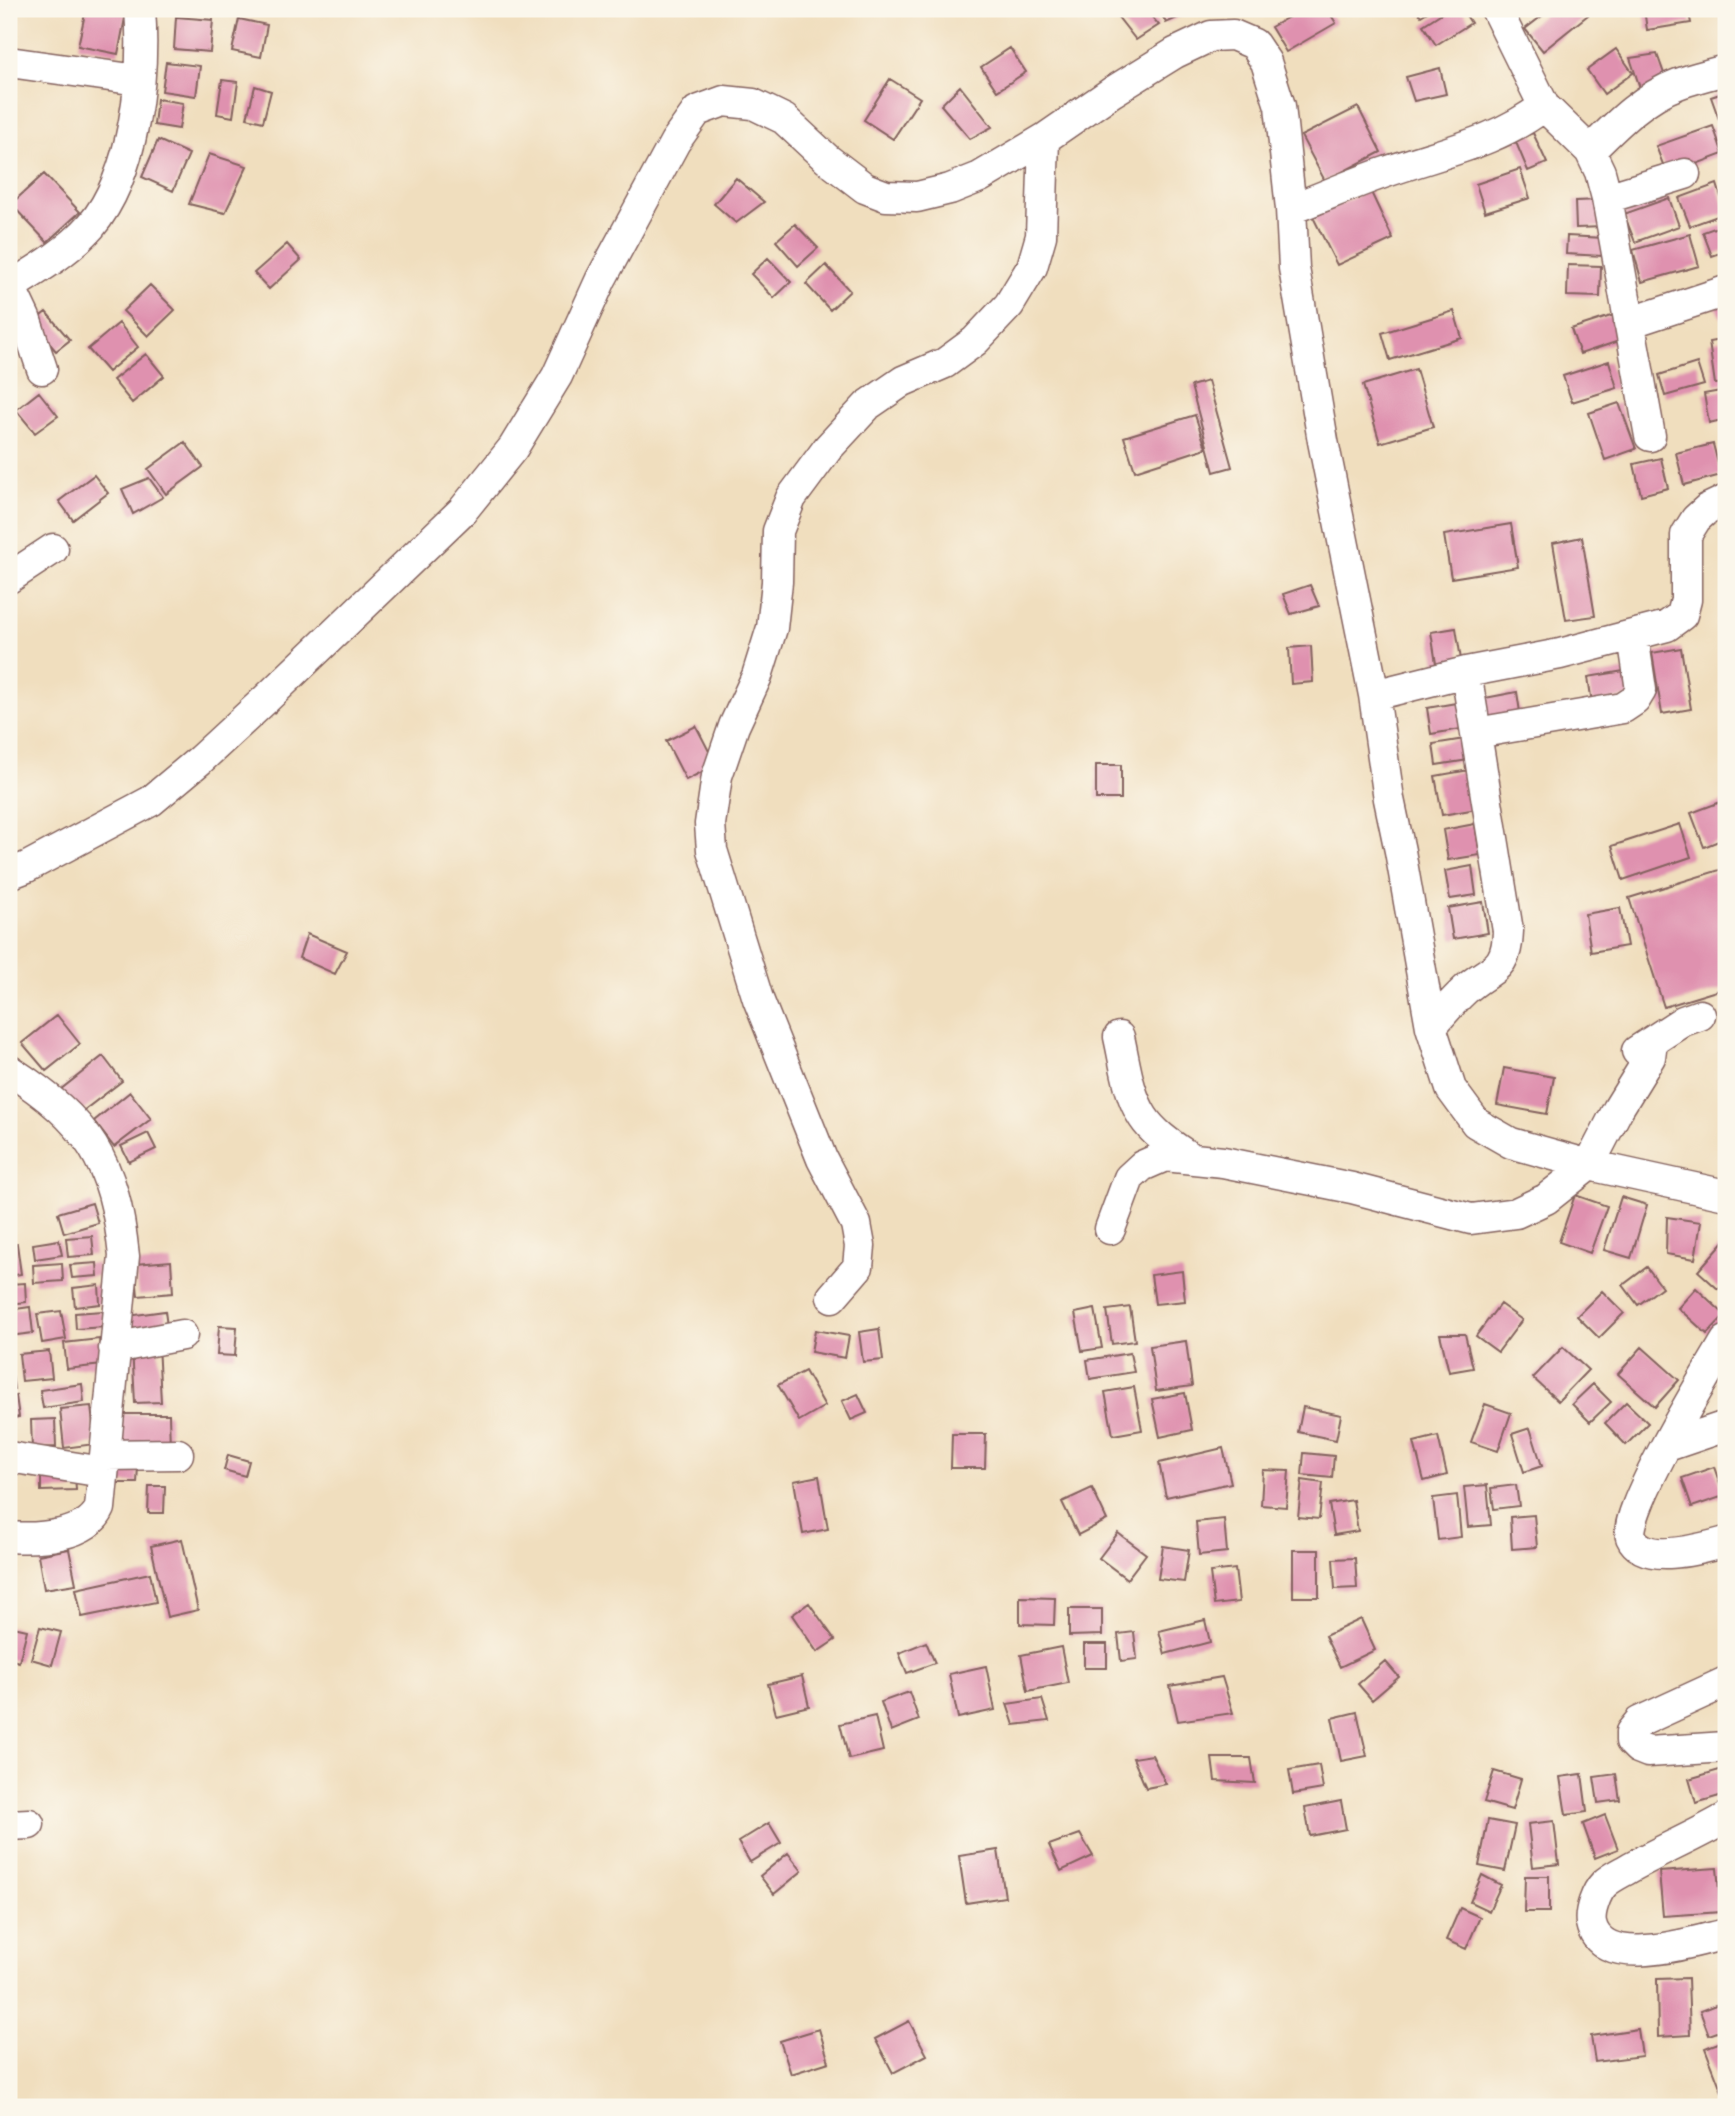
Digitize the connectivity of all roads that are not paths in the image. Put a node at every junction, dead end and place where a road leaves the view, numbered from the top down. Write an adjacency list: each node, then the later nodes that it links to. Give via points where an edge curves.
1 (140, 9): 5 (street)
2 (1496, 9): 6 (street)
3 (9, 62): 5 (street)
4 (1726, 70): 8 (street, via 1676,85 1651,99)
5 (138, 80): 12 (street, via 122,171 106,205 61,253)
6 (1544, 106): 8 (street); 11 (street, via 1500,134)
7 (1044, 139): 11 (street, via 1175,53 1211,36 1233,35 1254,44 1266,62 1280,106); 24 (street, via 950,189 917,197 886,195 865,188 784,119 753,104 724,101 697,111 675,142 601,279 557,376 513,447 463,510 266,699 151,801); 33 (street, via 1041,236 1032,267 1009,305 975,341 945,363 903,381 868,405 791,498 778,531 772,628 717,776 710,824 712,850 758,999 822,1159 856,1224 858,1268)
8 (1590, 151): 10 (street)
9 (1685, 174): 10 (street)
10 (1607, 198): 14 (street)
11 (1291, 209): 22 (street, via 1294,268 1323,441)
12 (10, 287): 15 (street)
13 (1726, 291): 14 (street)
14 (1629, 323): 16 (street)
15 (42, 369)
16 (1650, 436)
17 (1726, 500): 20 (street, via 1707,509 1686,535 1688,583 1682,615 1667,626)
18 (53, 549): 19 (street)
19 (9, 578)
20 (1633, 636): 21 (street); 23 (street, via 1641,690 1623,708)
21 (1466, 672): 22 (street); 23 (street)
22 (1374, 695): 26 (street)
23 (1476, 733): 26 (street, via 1507,943 1495,970 1468,987)
24 (9, 874)
25 (1700, 1015): 30 (street, via 1652,1042 1650,1057)
26 (1431, 1027): 30 (street, via 1451,1089 1476,1123 1511,1143)
27 (1119, 1037): 29 (street, via 1132,1094 1143,1118)
28 (9, 1070): 36 (street, via 51,1098 84,1132 108,1178 124,1256)
29 (1189, 1157): 30 (street, via 1352,1188 1471,1219 1516,1213 1546,1199); 32 (street, via 1165,1156 1142,1166 1129,1178)
30 (1580, 1167): 31 (street)
31 (1726, 1195)
32 (1110, 1229)
33 (832, 1297)
34 (183, 1335): 36 (street)
35 (1726, 1341): 38 (street)
36 (114, 1349): 41 (street)
37 (1726, 1426): 38 (street)
38 (1667, 1446): 43 (street, via 1639,1497 1630,1536 1637,1545 1665,1553)
39 (178, 1454): 41 (street)
40 (9, 1457): 41 (street)
41 (104, 1463): 42 (street, via 100,1508 89,1522 64,1532)
42 (9, 1537)
43 (1726, 1542)
44 (1726, 1682): 45 (street, via 1639,1722 1631,1741 1648,1752)
45 (1726, 1747)
46 (1726, 1818): 47 (street, via 1603,1885 1590,1919 1601,1940 1636,1952)
47 (1726, 1934)

